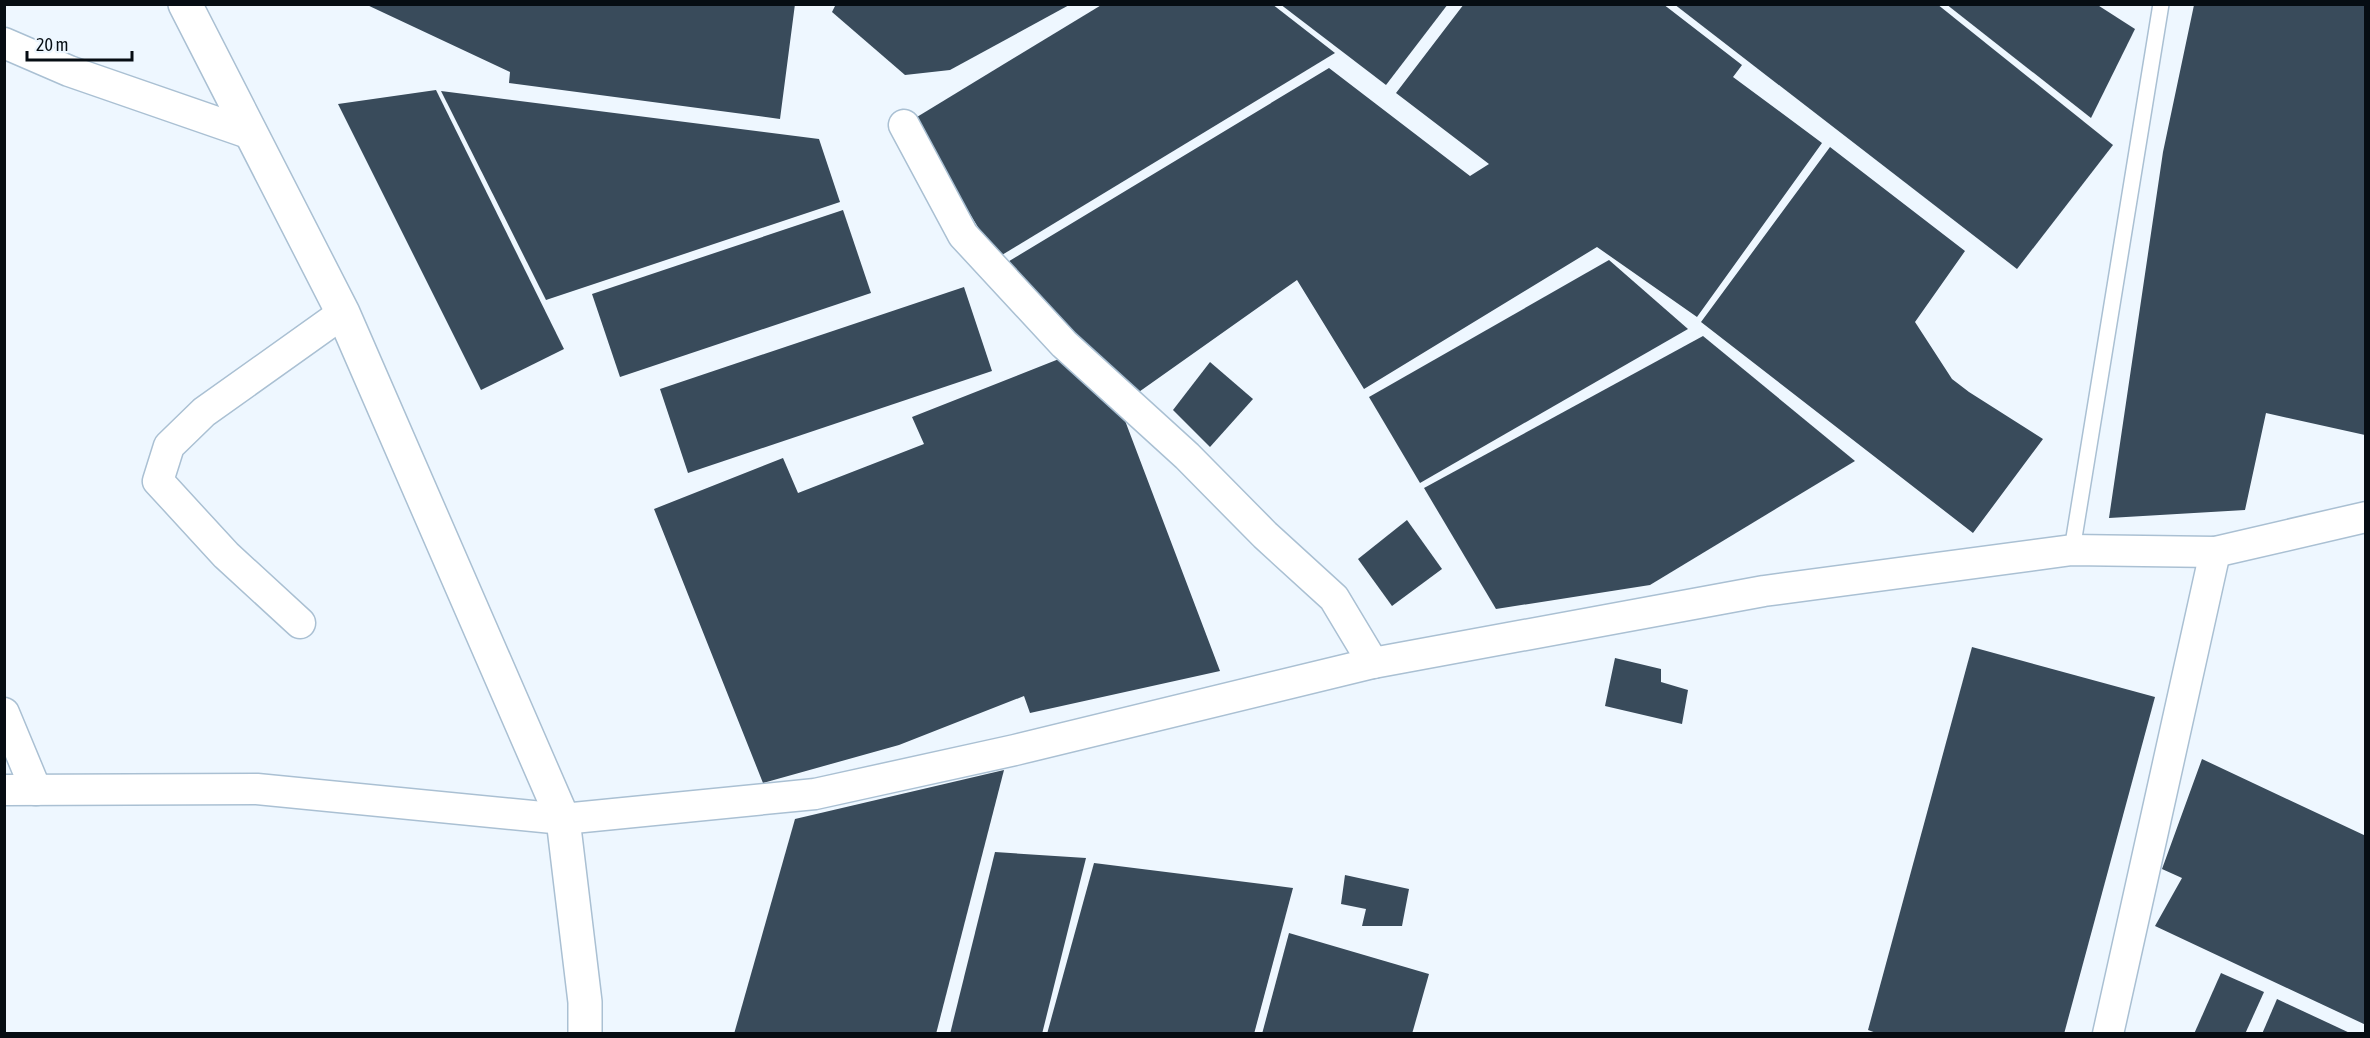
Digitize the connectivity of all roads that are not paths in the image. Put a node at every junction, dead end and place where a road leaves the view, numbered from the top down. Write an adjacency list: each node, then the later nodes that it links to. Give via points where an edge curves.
1 (185, 4): 5 (street)
2 (2161, 4): 8 (lane)
3 (4, 43): 5 (street)
4 (904, 125): 11 (street, via 963,235 1064,344 1334,598)
5 (251, 134): 6 (street)
6 (342, 313): 10 (street, via 204,412 169,446 158,481 226,555); 15 (street)
7 (2366, 517): 9 (street)
8 (2072, 550): 9 (street); 11 (street, via 1764,591)
9 (2215, 552): 17 (street)
10 (300, 623)
11 (1374, 663): 15 (street, via 815,794)
12 (4, 712): 14 (street)
13 (4, 790): 14 (street)
14 (36, 790): 15 (street, via 257,789)
15 (563, 819): 16 (street, via 585,1002)
16 (585, 1034)
17 (2108, 1034)

